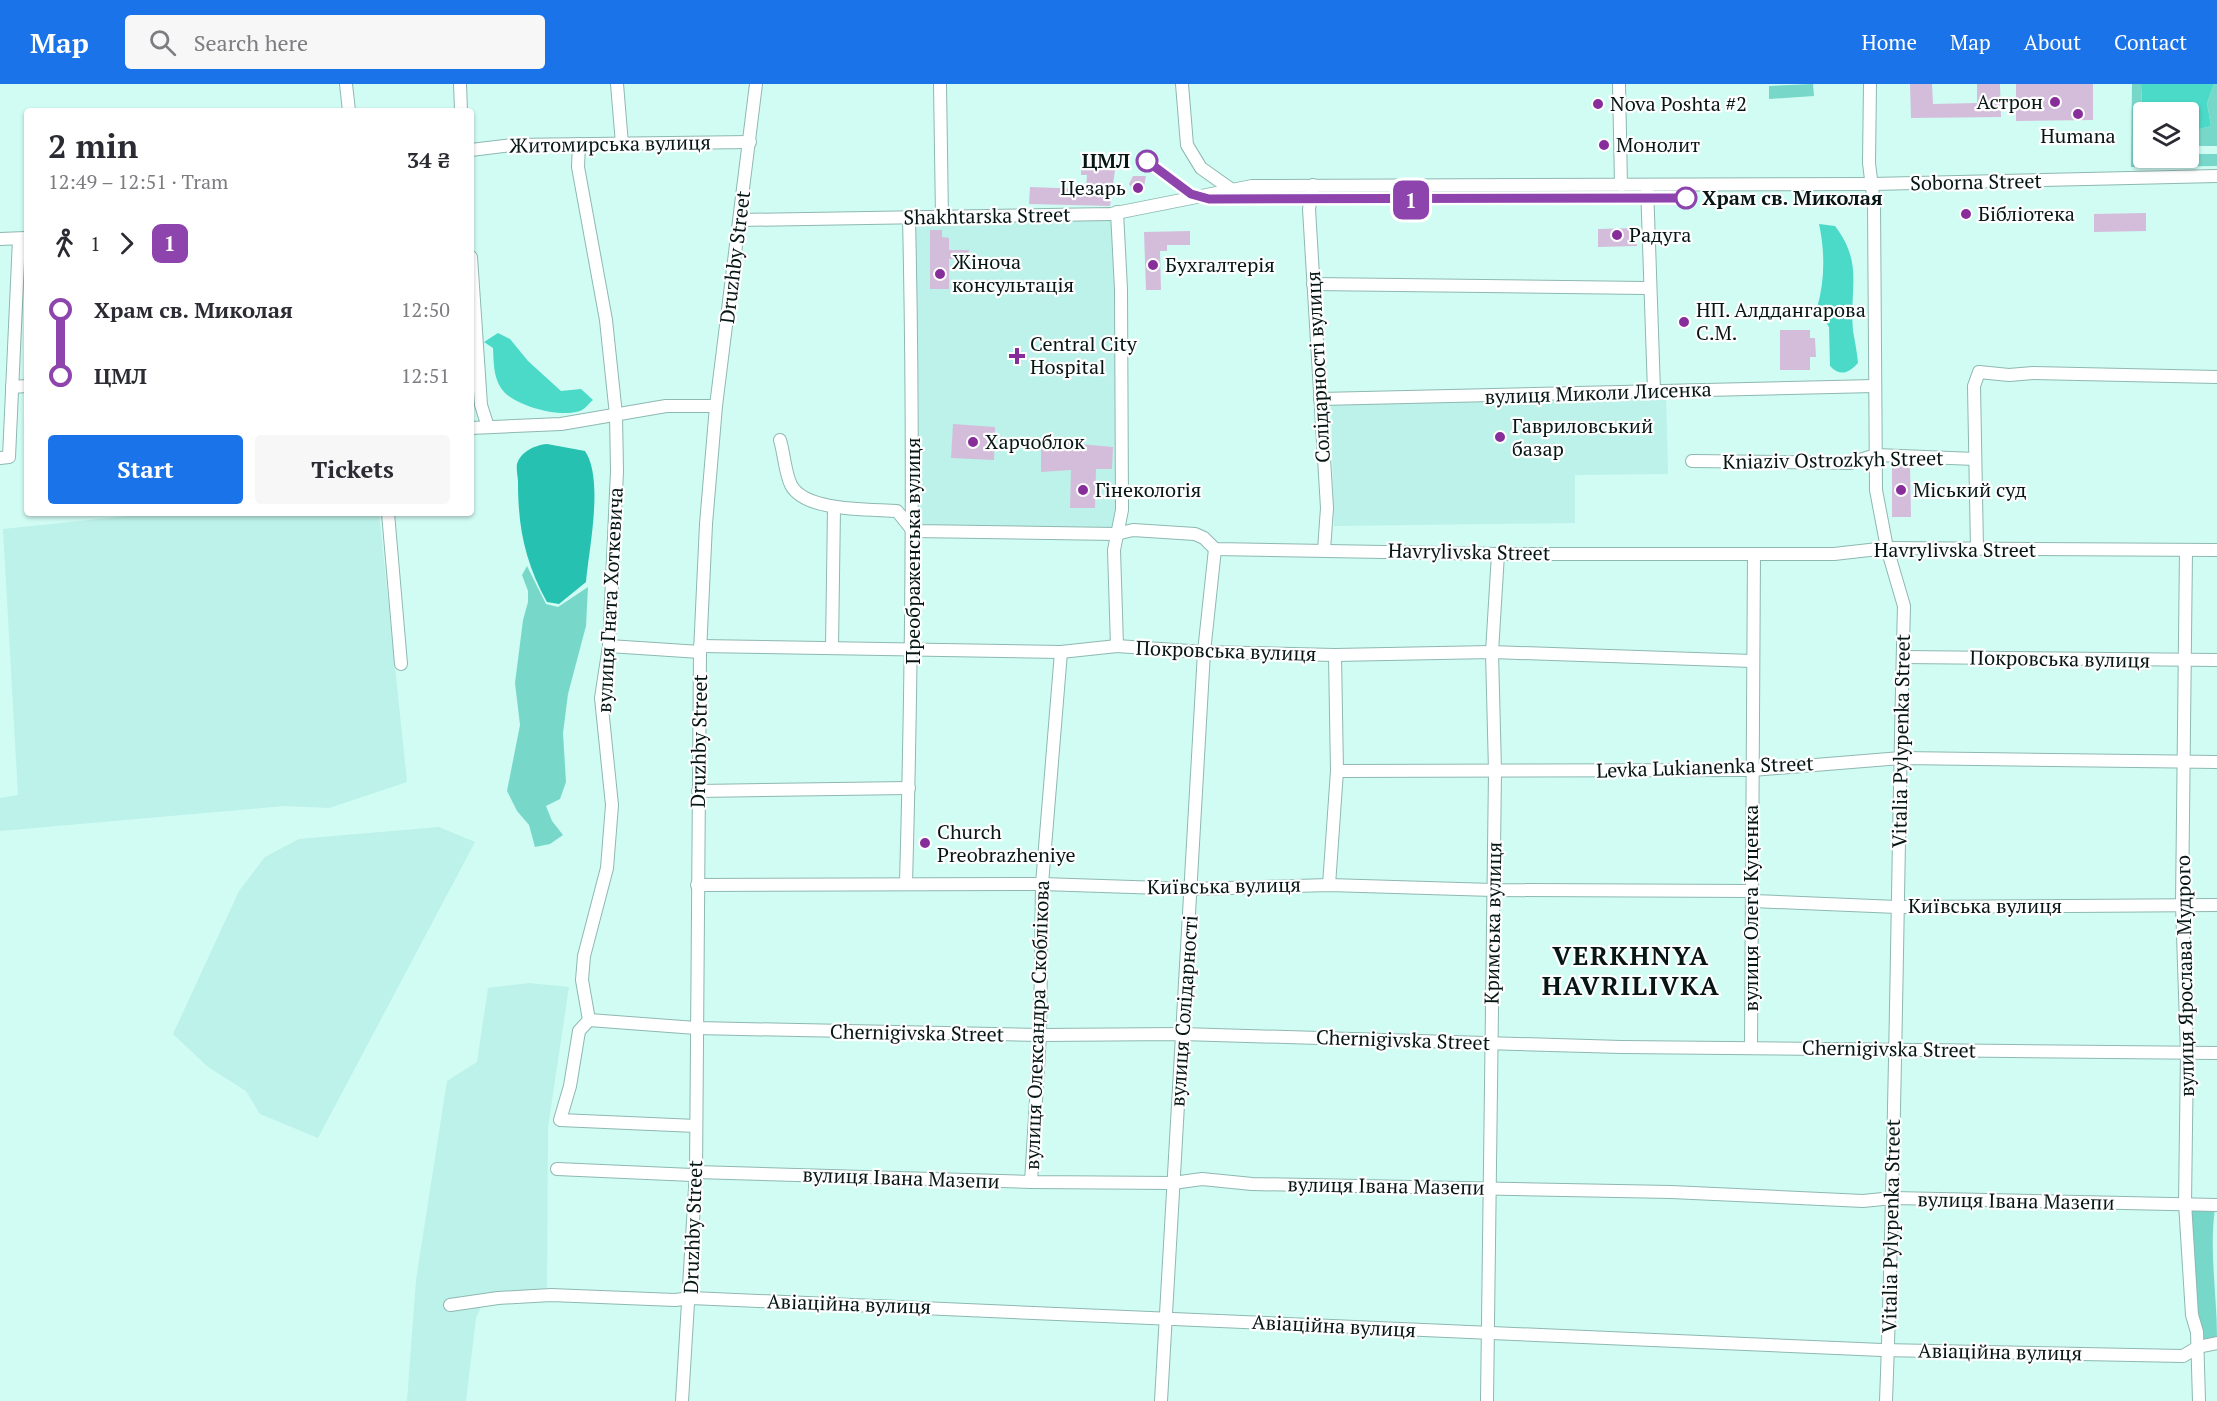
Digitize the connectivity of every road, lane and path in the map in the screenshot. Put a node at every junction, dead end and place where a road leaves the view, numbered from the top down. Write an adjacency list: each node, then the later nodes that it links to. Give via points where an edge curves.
1 (346, 84): 9 (street)
2 (459, 84): 10 (street)
3 (617, 84): 13 (street)
4 (756, 84): 11 (street, Druzhby Street)
5 (940, 84): 23 (street)
6 (1182, 84): 20 (street, via 1186,145 1201,168)
7 (1619, 84): 18 (street)
8 (1870, 84): 16 (street, Vitalia Pylypenka Street)
9 (349, 108)
10 (461, 108)
11 (750, 142): 13 (street, Житомирська вулиця); 24 (street, Druzhby Street)
12 (579, 144): 13 (street, Житомирська вулиця); 14 (street, Житомирська вулиця); 40 (street, вулиця Гната Хоткевича, via 578,167 606,320)
13 (622, 144)
14 (474, 150)
15 (2217, 176): 16 (street, Soborna Street)
16 (1872, 184): 19 (street, Soborna Street); 35 (street, Vitalia Pylypenka Street)
17 (1313, 185): 18 (street, Soborna Street); 20 (street, Soborna Street); 28 (street, Солідарності вулиця, via 1309,208)
18 (1621, 185): 19 (street, Soborna Street)
19 (1647, 185): 27 (street)
20 (1232, 190): 21 (street, Shakhtarska Street)
21 (1117, 212): 23 (street, Shakhtarska Street); 51 (street, via 1122,510)
22 (909, 218): 23 (street, Shakhtarska Street); 24 (street, Shakhtarska Street); 50 (street, Преображенська вулиця)
23 (942, 218)
24 (740, 220): 39 (street, Druzhby Street)
25 (23, 238): 26 (street); 31 (street)
26 (0, 239)
27 (1650, 240): 29 (street, via 1643,249); 37 (street)
28 (1313, 284): 29 (street); 38 (street, Солідарності вулиця)
29 (1645, 288): 37 (street)
30 (474, 301): 41 (street, via 481,405)
31 (14, 347): 32 (street); 36 (street)
32 (0, 348)
33 (2217, 377): 46 (street, via 1979,372 1974,386)
34 (24, 386): 36 (street)
35 (1875, 386): 37 (street, вулиця Миколи Лисенка); 44 (street, Vitalia Pylypenka Street)
36 (12, 387): 45 (street)
37 (1652, 392): 38 (street, вулиця Миколи Лисенка)
38 (1320, 399): 55 (street, Солідарності вулиця, via 1326,508)
39 (716, 406): 40 (street, via 666,406); 64 (street, Druzhby Street)
40 (616, 415): 41 (street, via 561,424); 60 (street, вулиця Гната Хоткевича)
41 (488, 427): 42 (street)
42 (474, 428)
43 (780, 440): 48 (street, via 791,485 801,497)
44 (1876, 455): 46 (street, Kniaziv Ostrozkyh Street); 47 (street, Kniaziv Ostrozkyh Street, via 1850,462); 52 (street, Vitalia Pylypenka Street, via 1876,490)
45 (4, 457)
46 (1975, 459): 54 (street)
47 (1692, 461)
48 (834, 507): 50 (street, via 897,511); 62 (street)
49 (388, 516): 73 (street)
50 (913, 531): 51 (street); 63 (street, Преображенська вулиця)
51 (1116, 534): 53 (street, via 1133,530 1195,534); 61 (street)
52 (1887, 548): 54 (street, Havrylivska Street); 59 (street, Havrylivska Street, via 1834,554); 69 (street, Vitalia Pylypenka Street, via 1904,606)
53 (1215, 549): 55 (street, Havrylivska Street); 66 (street, вулиця Солідарності)
54 (1977, 549): 56 (street, Havrylivska Street)
55 (1324, 550): 58 (street, Havrylivska Street)
56 (2186, 550): 57 (street, Havrylivska Street); 70 (street, вулиця Ярослава Мудрого)
57 (2217, 550)
58 (1498, 554): 59 (street, Havrylivska Street); 67 (street, Кримська вулиця)
59 (1754, 554): 72 (street, вулиця Олега Куценка)
60 (609, 646): 64 (street, Покровська вулиця); 92 (street, вулиця Гната Хоткевича, via 601,698 612,805 607,868 584,956 582,981)
61 (1117, 646): 65 (street, Покровська вулиця); 66 (street, Покровська вулиця)
62 (832, 648): 63 (street, Покровська вулиця); 64 (street, Покровська вулиця)
63 (912, 648): 65 (street, Покровська вулиця); 80 (street, Преображенська вулиця)
64 (700, 649): 81 (street, Druzhby Street)
65 (1061, 652): 83 (street, вулиця Олександра Скоблікова)
66 (1204, 652): 68 (street, Покровська вулиця); 86 (street, вулиця Солідарності)
67 (1492, 652): 68 (street, Покровська вулиця); 72 (street, Покровська вулиця); 79 (street, Кримська вулиця)
68 (1335, 655): 78 (street)
69 (1903, 657): 70 (street, Покровська вулиця); 74 (street, Vitalia Pylypenka Street)
70 (2186, 660): 71 (street, Покровська вулиця); 75 (street, вулиця Ярослава Мудрого)
71 (2217, 660)
72 (1752, 662): 77 (street, вулиця Олега Куценка)
73 (401, 664)
74 (1900, 758): 75 (street, Levka Lukianenka Street); 77 (street, Levka Lukianenka Street); 91 (street, Vitalia Pylypenka Street)
75 (2184, 762): 76 (street, Levka Lukianenka Street); 89 (street, вулиця Ярослава Мудрого)
76 (2217, 762)
77 (1752, 770): 79 (street, Levka Lukianenka Street); 88 (street, вулиця Олега Куценка)
78 (1337, 771): 79 (street, Levka Lukianenka Street); 85 (street)
79 (1495, 771): 87 (street, Кримська вулиця)
80 (909, 788): 81 (street); 82 (street, Преображенська вулиця)
81 (698, 791): 84 (street, Druzhby Street)
82 (906, 884): 83 (street, Київська вулиця); 84 (street, Київська вулиця)
83 (1042, 884): 86 (street, Київська вулиця); 95 (street, вулиця Олександра Скоблікова)
84 (697, 885): 93 (street, Druzhby Street)
85 (1329, 885): 86 (street, Київська вулиця); 87 (street, Київська вулиця)
86 (1192, 889): 94 (street, вулиця Солідарності)
87 (1493, 890): 88 (street, Київська вулиця); 96 (street, Кримська вулиця)
88 (1752, 896): 91 (street, Київська вулиця); 97 (street, вулиця Олега Куценка)
89 (2182, 905): 90 (street, Київська вулиця); 91 (street, Київська вулиця); 99 (street, вулиця Ярослава Мудрого)
90 (2217, 905)
91 (1897, 907): 98 (street, Vitalia Pylypenka Street)
92 (589, 1020): 93 (street, Chernigivska Street); 101 (street, via 579,1031 560,1120)
93 (696, 1028): 95 (street, Chernigivska Street); 101 (street, Druzhby Street)
94 (1182, 1034): 95 (street, Chernigivska Street); 96 (street, Chernigivska Street); 105 (street, вулиця Солідарності)
95 (1040, 1035): 104 (street, вулиця Олександра Скоблікова)
96 (1491, 1043): 97 (street, Chernigivska Street); 106 (street, Кримська вулиця)
97 (1750, 1047): 98 (street, Chernigivska Street)
98 (1893, 1048): 99 (street, Chernigivska Street); 107 (street, Vitalia Pylypenka Street)
99 (2187, 1053): 100 (street, Chernigivska Street); 108 (street, вулиця Ярослава Мудрого)
100 (2217, 1053)
101 (696, 1126): 103 (street, Druzhby Street)
102 (557, 1169): 103 (street, вулиця Івана Мазепи, via 692,1175)
103 (696, 1172): 104 (street, вулиця Івана Мазепи); 110 (street, Druzhby Street)
104 (1031, 1182): 105 (street, вулиця Івана Мазепи)
105 (1173, 1183): 106 (street, вулиця Івана Мазепи, via 1202,1179 1252,1184); 112 (street, вулиця Солідарності)
106 (1490, 1188): 107 (street, вулиця Івана Мазепи, via 1863,1201); 113 (street, Кримська вулиця)
107 (1893, 1198): 108 (street, вулиця Івана Мазепи); 116 (street, Vitalia Pylypenka Street)
108 (2186, 1203): 109 (street, вулиця Івана Мазепи); 115 (street, вулиця Ярослава Мудрого, via 2192,1315)
109 (2217, 1205)
110 (691, 1298): 111 (street, Авіаційна вулиця, via 551,1295); 112 (street, Авіаційна вулиця); 117 (street, Druzhby Street)
111 (450, 1305)
112 (1166, 1317): 113 (street, Авіаційна вулиця); 118 (street, вулиця Солідарності)
113 (1490, 1334): 116 (street, Авіаційна вулиця); 119 (street, Кримська вулиця)
114 (2217, 1343): 115 (street, Авіаційна вулиця)
115 (2198, 1347): 116 (street, Авіаційна вулиця, via 2183,1356); 121 (street, вулиця Ярослава Мудрого)
116 (1888, 1350): 120 (street, Vitalia Pylypenka Street)
117 (682, 1401)
118 (1161, 1401)
119 (1487, 1401)
120 (1886, 1401)
121 (2199, 1401)

